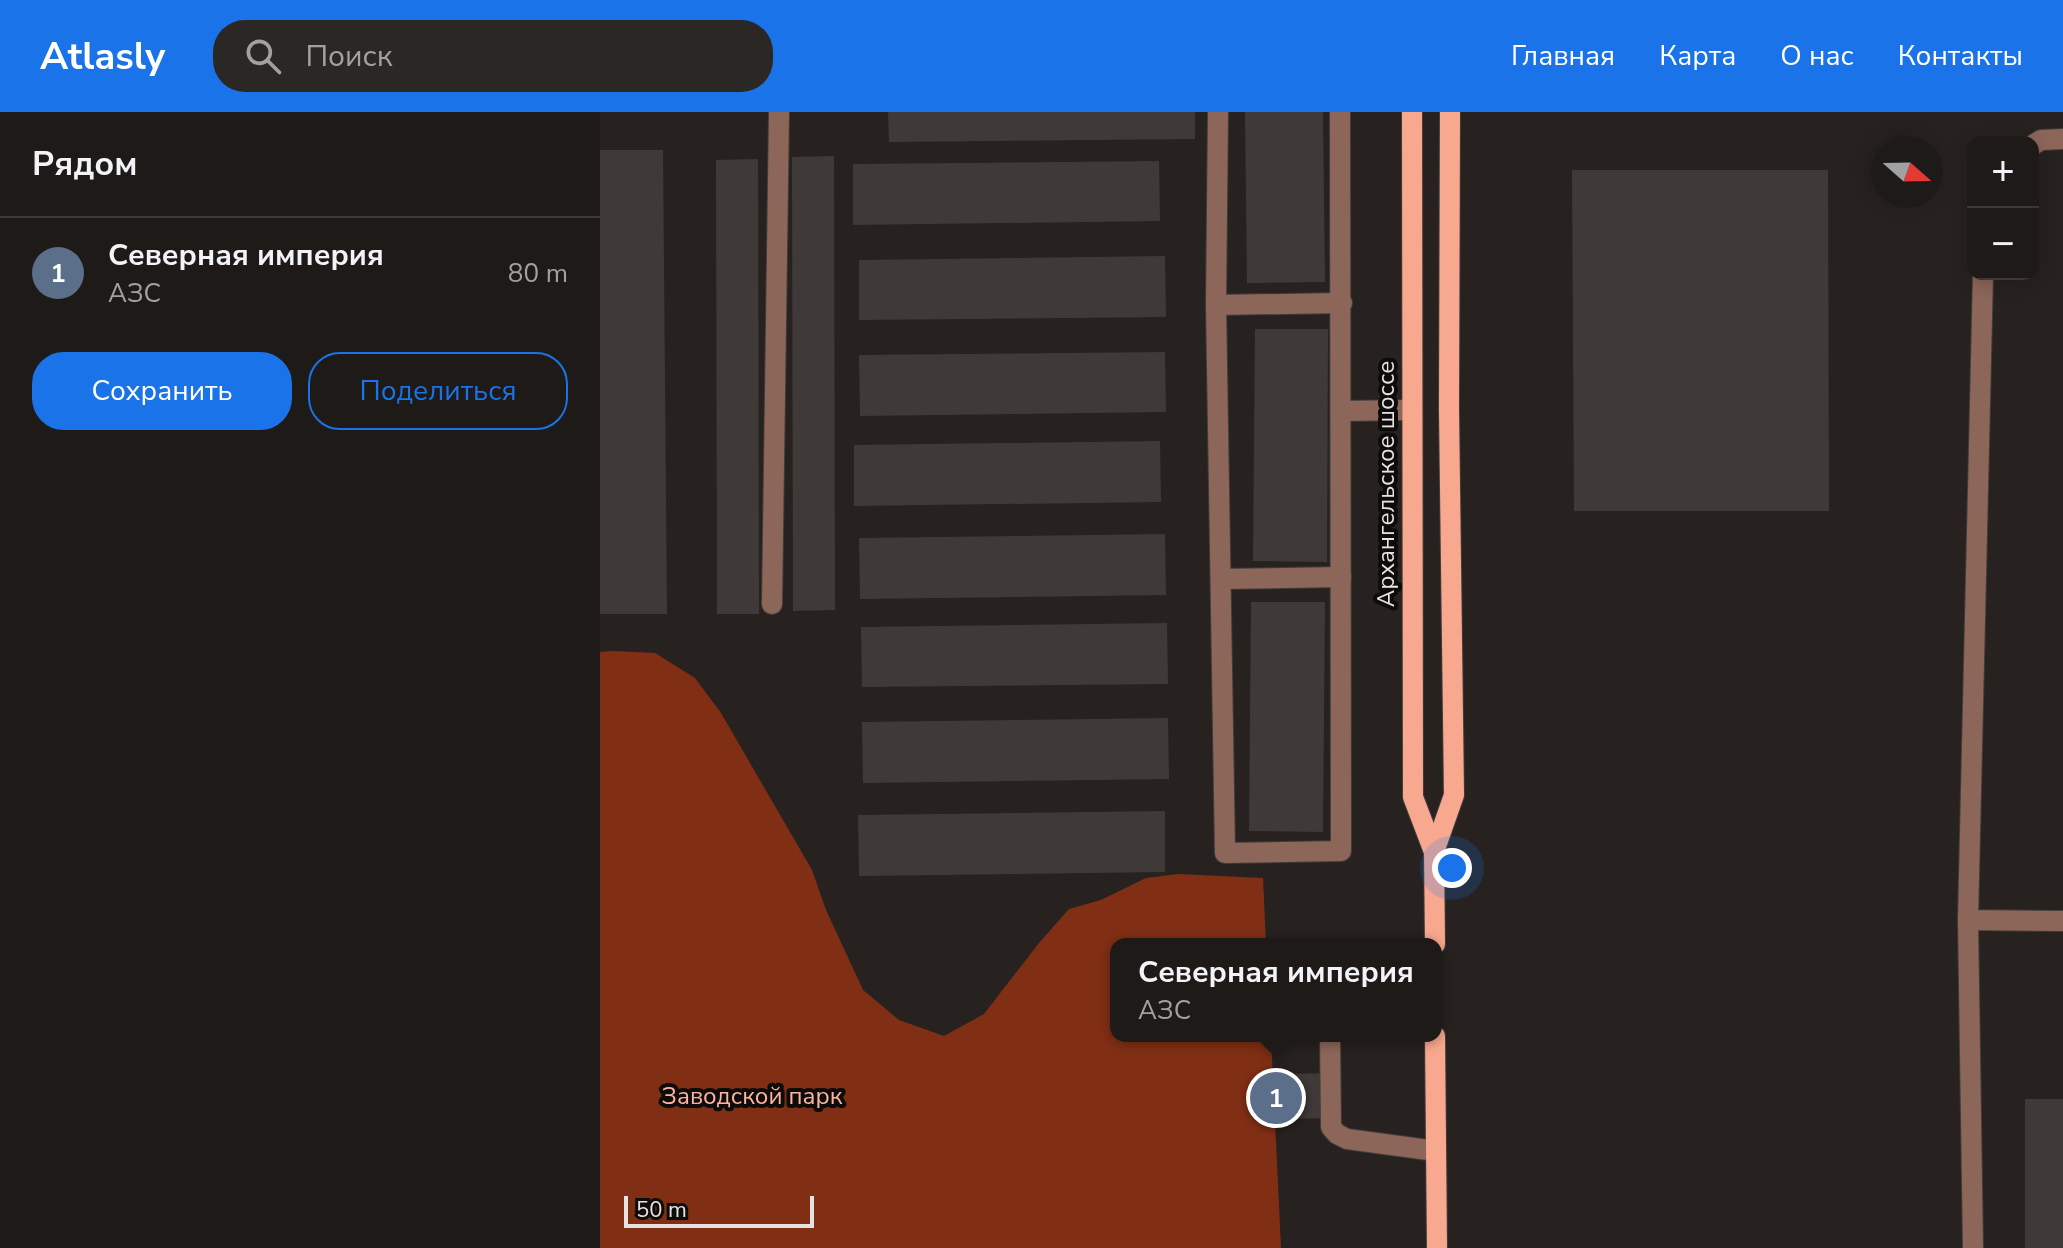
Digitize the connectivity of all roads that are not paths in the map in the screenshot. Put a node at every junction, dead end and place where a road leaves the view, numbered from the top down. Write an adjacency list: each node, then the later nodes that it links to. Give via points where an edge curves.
1 (779, 112): 16 (lane)
2 (1218, 112): 10 (lane)
3 (1340, 112): 9 (lane)
4 (1412, 112): 12 (main road, Архангельское шоссе)
5 (1450, 112): 11 (main road, Архангельское шоссе)
6 (2063, 139): 7 (lane)
7 (2039, 141)
8 (1983, 280): 18 (lane)
9 (1342, 303): 10 (lane); 13 (lane)
10 (1216, 305): 15 (lane)
11 (1449, 409): 12 (main road); 17 (main road, Архангельское шоссе, via 1454,795)
12 (1411, 410): 13 (lane); 17 (main road, Архангельское шоссе, via 1413,797)
13 (1342, 411): 14 (lane)
14 (1341, 577): 15 (lane); 15 (lane, via 1341,851 1225,853)
15 (1221, 579)
16 (772, 604)
17 (1434, 852): 20 (main road, Архангельское шоссе)
18 (1968, 920): 19 (lane); 25 (lane)
19 (2063, 921)
20 (1435, 938)
21 (1330, 1042): 23 (lane, via 1331,1127 1337,1134)
22 (1435, 1042): 23 (main road)
23 (1436, 1151): 24 (main road)
24 (1437, 1248)
25 (1973, 1248)

